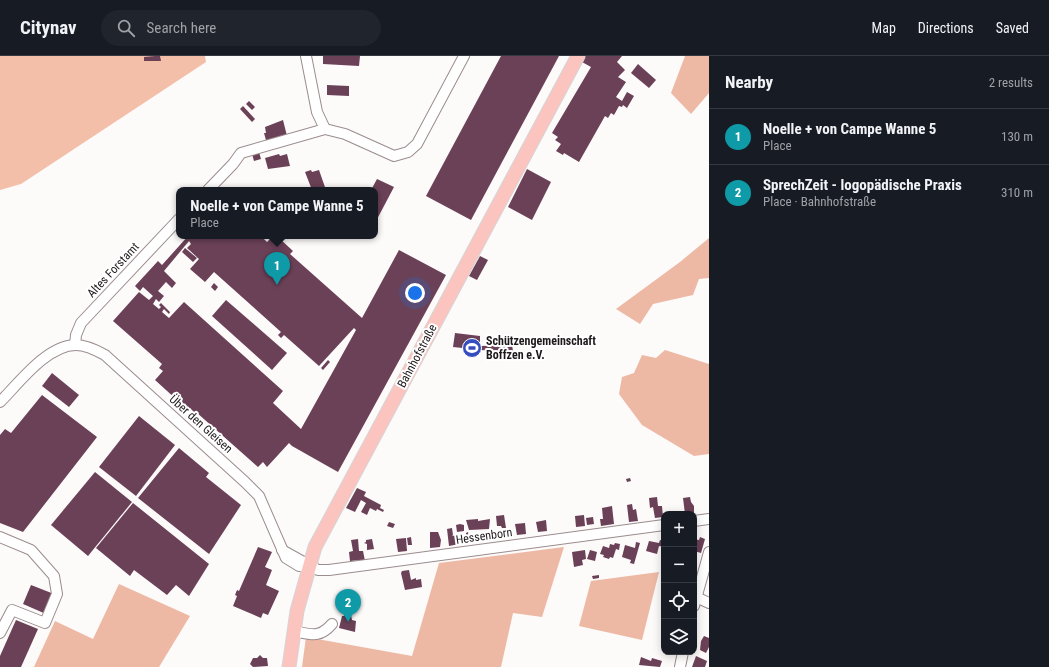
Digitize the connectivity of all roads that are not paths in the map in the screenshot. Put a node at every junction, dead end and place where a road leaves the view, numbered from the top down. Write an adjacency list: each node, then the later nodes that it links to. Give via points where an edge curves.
1 (306, 56): 4 (street, via 318,112)
2 (464, 56): 4 (street, via 417,144 408,152 394,156 345,134)
3 (578, 56): 14 (main road, Bahnhofstraße, via 329,518)
4 (325, 130): 5 (street, via 241,153)
5 (211, 187)
6 (176, 222): 7 (street, Altes Forstamt, via 81,323)
7 (75, 345): 8 (street, via 47,354); 14 (street, Über den Gleisen, via 91,347 105,355 245,482 259,496 282,550)
8 (0, 402)
9 (709, 519): 10 (street)
10 (697, 521)
11 (661, 525): 14 (street, Hessenborn, via 329,570 318,570)
12 (0, 537): 20 (street, via 31,550 54,576 57,594 45,623 12,610)
13 (709, 552): 15 (street)
14 (309, 566): 19 (main road, Bahnhofstraße)
15 (697, 595)
16 (697, 602): 17 (street)
17 (709, 603)
18 (332, 624): 19 (street, via 320,634)
19 (293, 631): 22 (main road, Bahnhofstraße)
20 (0, 633)
21 (682, 655): 23 (street)
22 (289, 667)
23 (680, 667)

